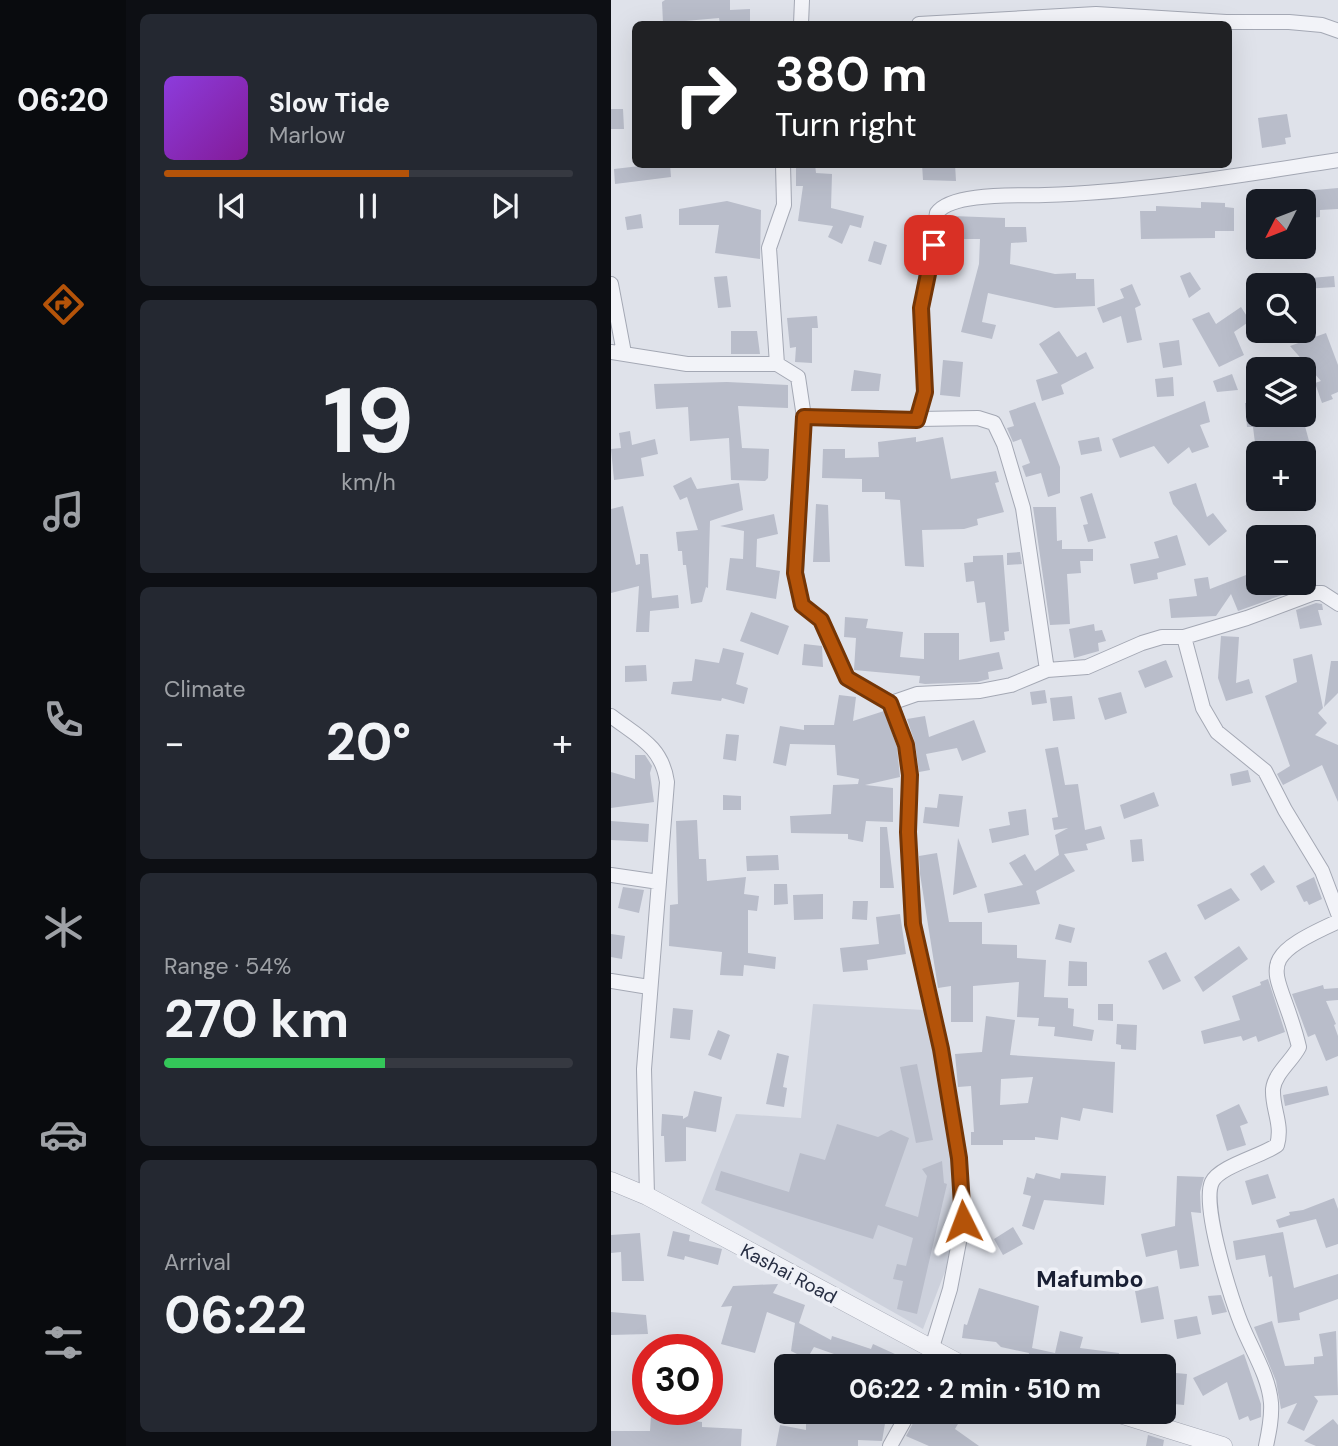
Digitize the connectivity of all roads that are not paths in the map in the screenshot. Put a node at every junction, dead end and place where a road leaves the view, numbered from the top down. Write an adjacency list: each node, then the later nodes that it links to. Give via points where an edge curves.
1 (802, 0): 2 (street)
2 (801, 21)
3 (972, 21): 4 (street, via 1096,14)
4 (1210, 21)
5 (1232, 22): 6 (street, via 1289,22)
6 (1338, 31)
7 (1338, 160): 13 (street, via 1145,190 946,203 937,213 921,308 925,392)
8 (783, 168): 11 (street, via 784,205 770,248)
9 (611, 284): 10 (street)
10 (617, 353): 11 (street, via 722,366)
11 (777, 364): 12 (street, via 798,377)
12 (804, 417): 13 (street); 17 (street, via 797,592 802,605 821,620 847,678)
13 (917, 420): 16 (street, via 978,418 994,423 1023,508)
14 (1338, 604): 15 (street, via 1314,593)
15 (1184, 637): 16 (street, via 1162,637 1088,667); 21 (street, via 1203,708 1217,732 1265,771 1322,871)
16 (1047, 670): 17 (street, via 1011,685 917,694)
17 (890, 703): 27 (street, via 906,745 910,775 913,924 959,1158 963,1221 951,1289)
18 (611, 716): 20 (street, via 651,745 665,766)
19 (611, 875): 20 (street)
20 (659, 883): 24 (street)
21 (1338, 916)
22 (1338, 921): 34 (street, via 1282,952 1275,969 1299,1047 1273,1088 1280,1124 1277,1145 1211,1182 1215,1239 1271,1402)
23 (611, 981): 24 (street)
24 (649, 987): 26 (street, via 644,1107)
25 (611, 1181): 26 (street, Kashai Road)
26 (647, 1196): 27 (street, Kashai Road)
27 (933, 1348): 28 (street); 29 (street, Kashai Road)
28 (931, 1354)
29 (943, 1354)
30 (902, 1424): 32 (street)
31 (1152, 1424): 33 (street)
32 (890, 1446)
33 (1223, 1446)
34 (1266, 1446)

